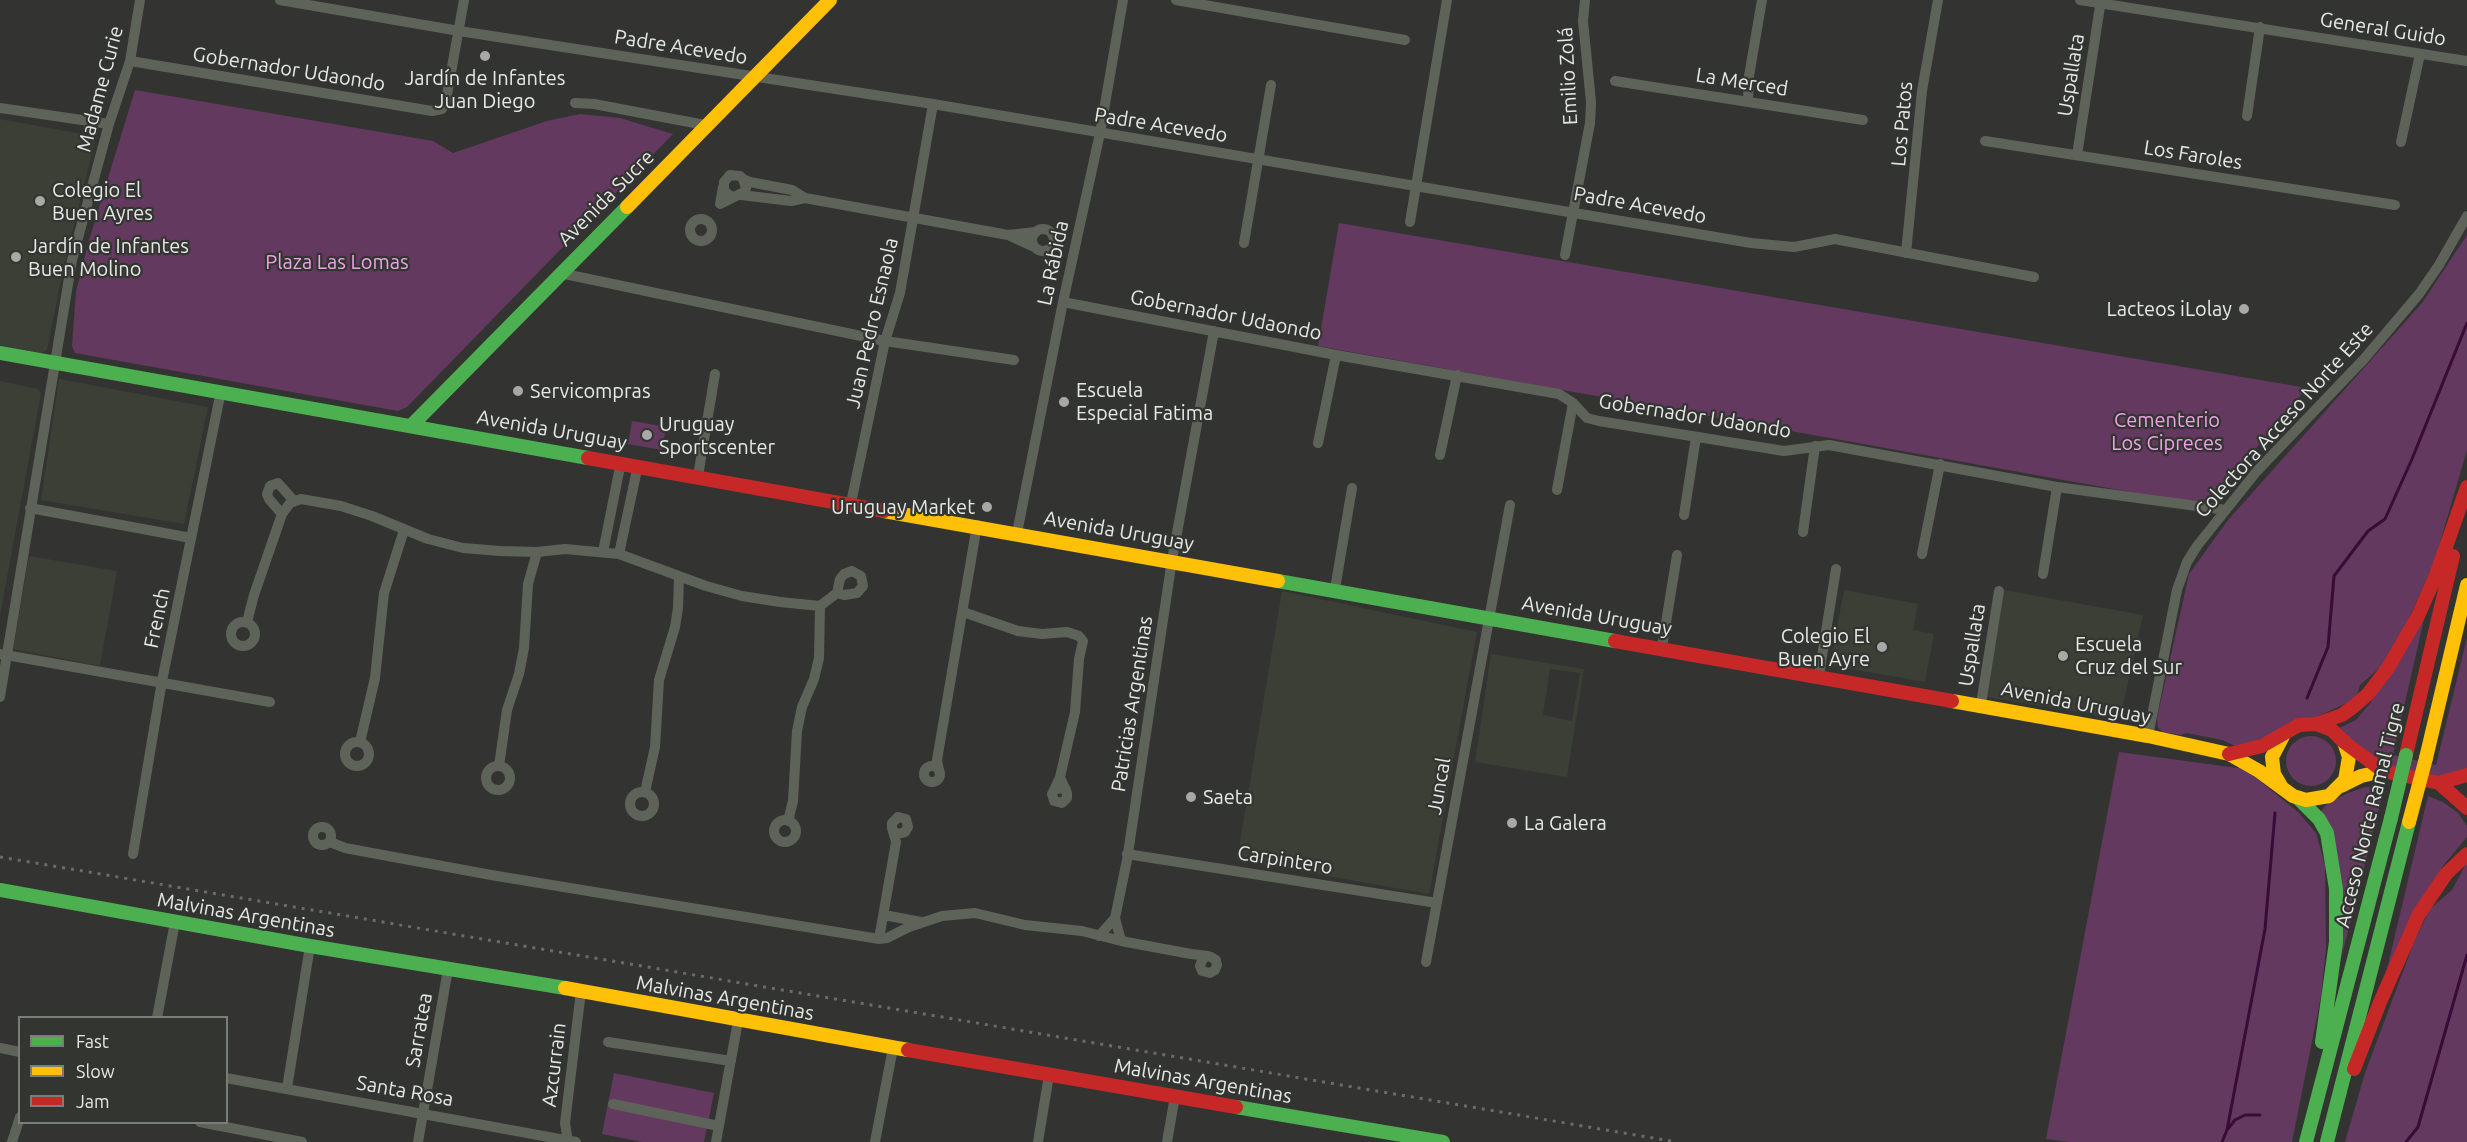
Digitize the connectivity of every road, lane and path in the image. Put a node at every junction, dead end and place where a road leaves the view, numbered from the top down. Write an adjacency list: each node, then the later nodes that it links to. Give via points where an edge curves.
1 (140, 0): 18 (street, Madame Curie)
2 (280, 0): 12 (street, Padre Acevedo)
3 (464, 0): 15 (street)
4 (830, 0): 20 (main road, Avenida Sucre)
5 (1123, 0): 31 (street, La Rábida)
6 (1176, 0): 16 (street)
7 (1447, 0): 37 (street)
8 (1585, 0): 43 (street, Emilio Zolá, via 1582,21 1591,102)
9 (1762, 0): 23 (street)
10 (1938, 0): 53 (street, Los Patos, via 1922,91)
11 (2080, 0): 13 (street, General Guido)
12 (299, 2): 15 (street, Padre Acevedo)
13 (2101, 2): 14 (street, General Guido); 34 (street, Uspallata)
14 (2260, 27): 17 (street, General Guido); 27 (street)
15 (459, 31): 18 (street, Gobernador Udaondo, via 446,100 442,109 432,111); 20 (street, Padre Acevedo)
16 (1405, 40)
17 (2420, 54): 19 (street, General Guido); 33 (street)
18 (130, 61): 29 (street, Madame Curie)
19 (2467, 61)
20 (754, 76): 25 (street, Padre Acevedo); 30 (main road, Avenida Sucre)
21 (1615, 81): 23 (street, La Merced)
22 (1271, 86): 35 (street)
23 (1748, 100): 28 (street, La Merced)
24 (575, 103): 30 (street)
25 (933, 104): 31 (street, Padre Acevedo); 46 (street, Juan Pedro Esnaola)
26 (0, 108): 29 (street)
27 (2247, 116)
28 (1863, 120)
29 (109, 124): 63 (street, Madame Curie, via 72,260)
30 (705, 125): 55 (main road, Avenida Sucre)
31 (1100, 133): 35 (street, Padre Acevedo); 57 (street, La Rábida)
32 (1985, 141): 34 (street, Los Faroles)
33 (2401, 142)
34 (2077, 155): 41 (street, Los Faroles)
35 (1259, 159): 37 (street, Padre Acevedo); 51 (street)
36 (743, 179): 38 (street, via 730,175); 39 (street, via 746,188); 40 (street, via 792,190)
37 (1417, 185): 43 (street, Padre Acevedo); 47 (street)
38 (723, 187): 39 (street, via 727,195); 42 (street)
39 (736, 196): 40 (street, via 791,201); 42 (street)
40 (805, 198): 46 (street)
41 (2395, 205)
42 (717, 209): 45 (street); 48 (street)
43 (1575, 212): 53 (street, Padre Acevedo, via 1774,246 1794,247 1835,239); 54 (street, Emilio Zolá)
44 (2467, 216): 86 (street, Colectora Acceso Norte Este, via 2419,294)
45 (702, 218): 48 (street); 48 (street, via 691,225 691,234 697,240 709,238)
46 (914, 218): 50 (street); 59 (street, Juan Pedro Esnaola, via 900,293)
47 (1410, 222)
48 (712, 226)
49 (1036, 232): 50 (street); 52 (street, via 1032,239); 52 (street, via 1047,230 1053,235 1053,243 1045,251)
50 (1008, 235): 52 (street)
51 (1244, 243)
52 (1034, 247)
53 (1906, 253): 56 (street, Padre Acevedo)
54 (1566, 255)
55 (560, 273): 59 (street); 68 (main road, Avenida Sucre)
56 (2034, 277)
57 (1063, 302): 58 (street, Gobernador Udaondo); 91 (street, La Rábida)
58 (1214, 331): 61 (street, Gobernador Udaondo); 99 (street, Patricias Argentinas)
59 (885, 341): 62 (street); 83 (street, Juan Pedro Esnaola)
60 (0, 353): 63 (main road, Avenida Uruguay)
61 (1336, 355): 65 (street, Gobernador Udaondo); 70 (street)
62 (1014, 360)
63 (53, 362): 66 (main road, Avenida Uruguay); 85 (street, Madame Curie)
64 (716, 374): 76 (street)
65 (1457, 375): 67 (street, Gobernador Udaondo, via 1559,394); 72 (street)
66 (221, 391): 68 (main road, Avenida Uruguay); 93 (street, French)
67 (1573, 403): 69 (street, Gobernador Udaondo, via 1587,418); 80 (street)
68 (412, 425): 73 (main road, Avenida Uruguay)
69 (1696, 437): 71 (street, Gobernador Udaondo, via 1784,451); 88 (street)
70 (1318, 443)
71 (1815, 446): 74 (street, Gobernador Udaondo); 92 (street)
72 (1440, 454)
73 (621, 462): 75 (main road, Avenida Uruguay); 95 (street)
74 (1940, 464): 77 (street, Gobernador Udaondo); 97 (street)
75 (638, 465): 76 (main road, Avenida Uruguay); 96 (street)
76 (698, 476): 83 (main road, Avenida Uruguay)
77 (2057, 487): 86 (street, Gobernador Udaondo); 101 (street)
78 (2467, 487): 118 (main road, Avenida Uruguay, via 2436,575 2388,668 2353,707)
79 (1352, 488): 104 (street)
80 (1557, 490)
81 (2467, 496): 170 (main road, Acceso Norte Ramal Tigre, bridge, via 2391,818)
82 (294, 501): 87 (street); 87 (street, via 278,483 270,486 269,499); 90 (street, via 341,506)
83 (851, 503): 89 (main road, Avenida Uruguay)
84 (1510, 505): 109 (street)
85 (30, 508): 93 (street); 112 (street, Madame Curie)
86 (2226, 510): 120 (street, Colectora Acceso Norte Este, via 2197,546 2180,579)
87 (282, 514): 110 (street)
88 (1684, 515)
89 (977, 525): 91 (main road, Avenida Uruguay); 108 (street)
90 (404, 530): 94 (street, via 463,548); 121 (street, via 384,594 375,678)
91 (1017, 532): 99 (main road, Avenida Uruguay)
92 (1803, 532)
93 (191, 538): 114 (street, French)
94 (537, 552): 95 (street); 124 (street, via 528,584 524,648 507,710)
95 (603, 552): 96 (street)
96 (619, 554): 102 (street)
97 (1922, 554)
98 (1677, 555): 111 (street)
99 (1172, 560): 104 (main road, Avenida Uruguay); 139 (street, Patricias Argentinas)
100 (1836, 570): 113 (street)
101 (2043, 573)
102 (679, 577): 107 (street, via 742,596); 132 (street, via 678,608 659,680 656,741)
103 (2467, 585): 171 (main road, Acceso Norte Ramal Tigre, bridge)
104 (1335, 589): 109 (main road, Avenida Uruguay)
105 (1999, 591): 117 (street, Uspallata)
106 (837, 593): 107 (street)
107 (820, 606): 135 (street, via 819,658 797,731)
108 (963, 612): 125 (street); 131 (street, via 1028,633 1074,633 1083,641)
109 (1488, 616): 111 (main road, Avenida Uruguay); 142 (street, Juncal)
110 (247, 622)
111 (1662, 648): 113 (main road, Avenida Uruguay)
112 (4, 655): 114 (street); 115 (street, Madame Curie)
113 (1819, 675): 117 (main road, Avenida Uruguay)
114 (162, 681): 116 (street); 138 (street, French)
115 (0, 697)
116 (270, 702)
117 (1981, 704): 120 (main road, Avenida Uruguay)
118 (2316, 724): 119 (main road, Avenida Uruguay, via 2299,725); 122 (main road, via 2332,730)
119 (2284, 734): 123 (main road, Avenida Uruguay, via 2262,746); 130 (main road, via 2275,748 2272,766)
120 (2148, 736): 123 (main road, Avenida Uruguay)
121 (360, 742)
122 (2344, 742): 126 (main road); 129 (main road, via 2349,765)
123 (2229, 754): 130 (main road, Avenida Uruguay)
124 (499, 766)
125 (935, 766)
126 (2383, 771): 128 (main road); 129 (main road)
127 (2467, 776): 128 (main road)
128 (2439, 783): 134 (main road)
129 (2341, 786): 133 (main road, via 2322,799)
130 (2283, 789): 133 (main road, Avenida Uruguay)
131 (1060, 790)
132 (645, 792)
133 (2298, 798): 170 (main road, Avenida Uruguay, via 2327,832 2336,889 2336,942)
134 (2467, 808)
135 (788, 821)
136 (897, 835): 143 (street)
137 (330, 842): 148 (street, via 480,873)
138 (133, 854)
139 (1127, 854): 142 (street, Carpintero); 144 (street, Patricias Argentinas)
140 (2467, 854): 171 (main road, via 2446,874 2419,914)
141 (0, 890): 145 (main road, Malvinas Argentinas)
142 (1437, 903): 153 (street, Juncal)
143 (884, 915): 146 (street); 148 (street)
144 (1115, 918): 147 (street); 149 (street)
145 (175, 922): 150 (main road, Malvinas Argentinas); 157 (street)
146 (921, 922): 147 (street, via 975,913); 148 (street, via 887,939)
147 (1099, 936): 149 (street)
148 (879, 939)
149 (1121, 941): 151 (street)
150 (310, 946): 155 (main road, Malvinas Argentinas); 166 (street)
151 (1191, 954): 152 (street); 154 (street)
152 (1208, 956): 154 (street); 154 (street, via 1217,962 1215,970 1207,973)
153 (1426, 962)
154 (1200, 966)
155 (448, 969): 156 (main road, Malvinas Argentinas); 169 (street, Sarratea)
156 (581, 991): 158 (main road, Malvinas Argentinas); 176 (street, Azcurrain, via 565,1123)
157 (158, 1016)
158 (738, 1021): 161 (main road, Malvinas Argentinas); 163 (street)
159 (608, 1042): 163 (street)
160 (0, 1048): 162 (street)
161 (893, 1048): 164 (main road, Malvinas Argentinas); 180 (street)
162 (18, 1052)
163 (731, 1061): 174 (street)
164 (1049, 1075): 167 (main road, Malvinas Argentinas); 181 (street)
165 (228, 1078): 166 (street, Santa Rosa)
166 (287, 1088): 169 (street, Santa Rosa)
167 (1175, 1096): 182 (street); 183 (main road, Malvinas Argentinas)
168 (614, 1104): 174 (street)
169 (424, 1112): 175 (street, Sarratea); 176 (street, Santa Rosa)
170 (2313, 1115): 184 (main road, Acceso Norte Ramal Tigre)
171 (2332, 1120): 185 (main road, Acceso Norte Ramal Tigre)
172 (18, 1124): 177 (street)
173 (210, 1124): 178 (street)
174 (719, 1126): 179 (street)
175 (419, 1137)
176 (571, 1141)
177 (12, 1142)
178 (302, 1142)
179 (716, 1142)
180 (875, 1142)
181 (1038, 1142)
182 (1167, 1142)
183 (1443, 1142)
184 (2306, 1142)
185 (2327, 1142)

